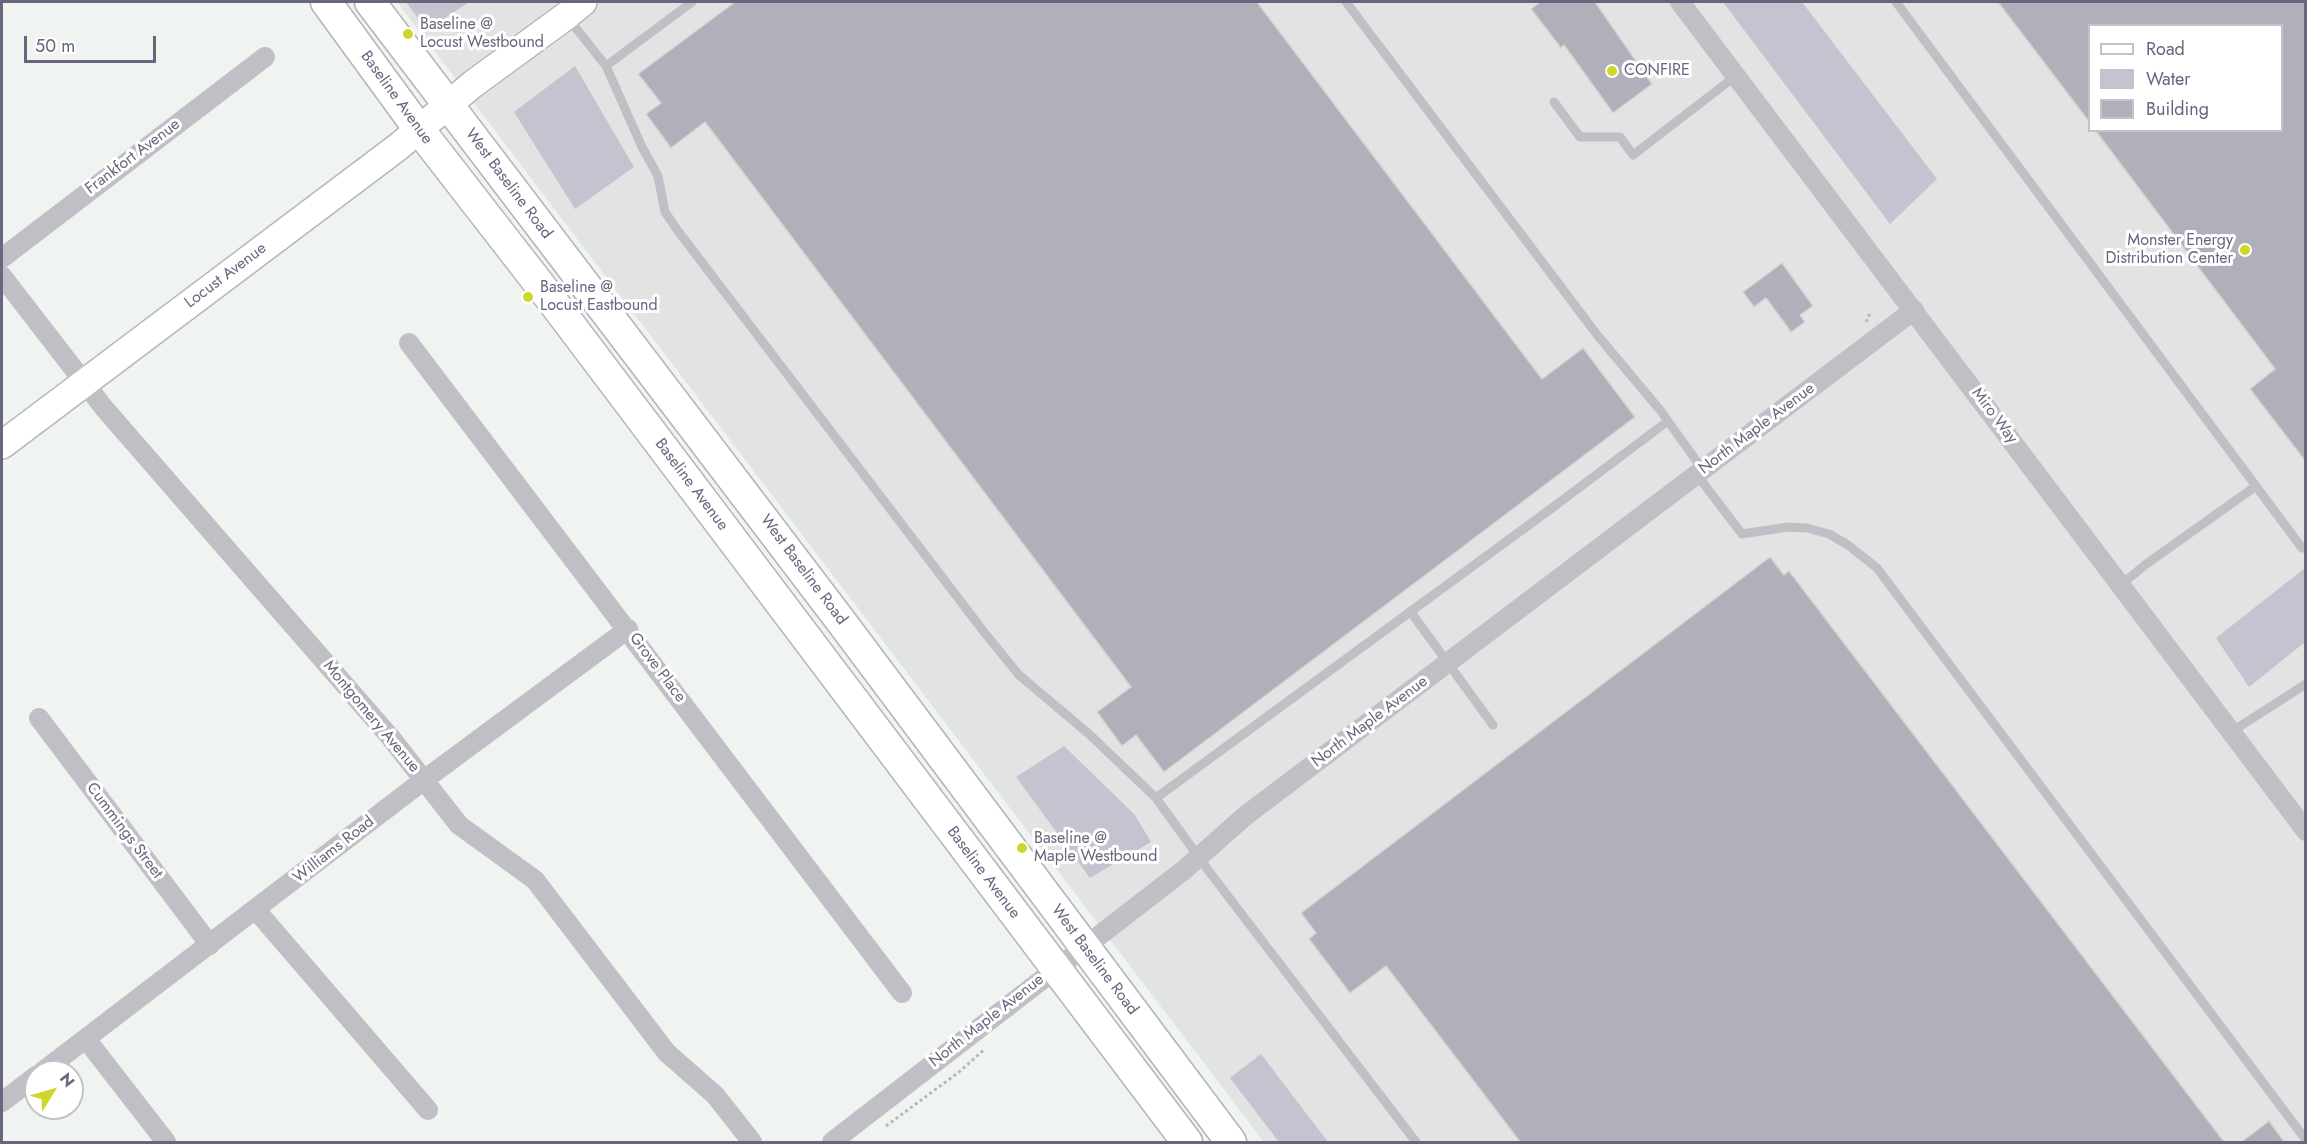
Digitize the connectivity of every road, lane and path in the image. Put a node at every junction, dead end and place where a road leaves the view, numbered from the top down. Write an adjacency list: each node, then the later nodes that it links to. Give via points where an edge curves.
1 (326, 2): 13 (main road, Baseline Avenue)
2 (370, 2): 12 (main road, West Baseline Road)
3 (692, 2): 9 (lane)
4 (1346, 2): 19 (lane, via 1598,336)
5 (1680, 2): 10 (street, Miro Way)
6 (1896, 2): 22 (lane)
7 (574, 9): 9 (lane); 12 (street, Locust Avenue)
8 (265, 57): 14 (street, Frankfort Avenue)
9 (606, 66): 33 (lane, via 658,176 665,212 678,231 1019,675)
10 (1737, 75): 11 (lane, via 1633,155 1620,137 1580,137); 16 (street, Miro Way)
11 (1554, 102)
12 (448, 105): 13 (street, Locust Avenue); 38 (main road, West Baseline Road)
13 (418, 129): 18 (street, Locust Avenue); 39 (main road, Baseline Avenue, via 550,298)
14 (2, 258)
15 (2, 276): 18 (street, Montgomery Avenue)
16 (1914, 310): 21 (street, North Maple Avenue); 24 (street, Miro Way)
17 (409, 343): 26 (street, Grove Place)
18 (85, 382): 20 (street, Locust Avenue); 32 (street, Montgomery Avenue)
19 (1668, 421): 21 (lane); 25 (lane)
20 (2, 445)
21 (1700, 473): 27 (street, North Maple Avenue); 48 (lane, via 1742,534 1788,526 1807,528 1829,534 1877,568)
22 (2256, 486): 23 (lane, via 2302,548); 24 (lane)
23 (2306, 546)
24 (2121, 585): 31 (street, Miro Way)
25 (1410, 611): 27 (lane); 33 (lane)
26 (628, 629): 32 (street, Williams Road); 40 (street, Grove Place)
27 (1448, 663): 30 (lane); 35 (street, North Maple Avenue, via 1245,816)
28 (2306, 684): 31 (lane)
29 (39, 718): 37 (street, Cummings Street)
30 (1493, 725)
31 (2231, 732): 34 (street, Miro Way)
32 (424, 780): 36 (street, Williams Road); 50 (street, Montgomery Avenue, via 459,825 535,880 668,1053 715,1095)
33 (1156, 798): 35 (lane)
34 (2306, 831)
35 (1199, 857): 38 (street, North Maple Avenue); 54 (lane)
36 (256, 910): 37 (street, Williams Road); 46 (street)
37 (210, 945): 41 (street, Williams Road)
38 (1084, 946): 39 (street, North Maple Avenue); 53 (main road, West Baseline Road)
39 (1055, 969): 51 (street, North Maple Avenue); 52 (main road)
40 (902, 993)
41 (86, 1039): 43 (street, Williams Road); 49 (street)
42 (986, 1048): 47 (path)
43 (58, 1060)
44 (24, 1085): 45 (street)
45 (2, 1102)
46 (428, 1110)
47 (884, 1127)
48 (2306, 1140)
49 (166, 1143)
50 (752, 1143)
51 (832, 1143)
52 (1187, 1143)
53 (1231, 1143)
54 (1416, 1143)

